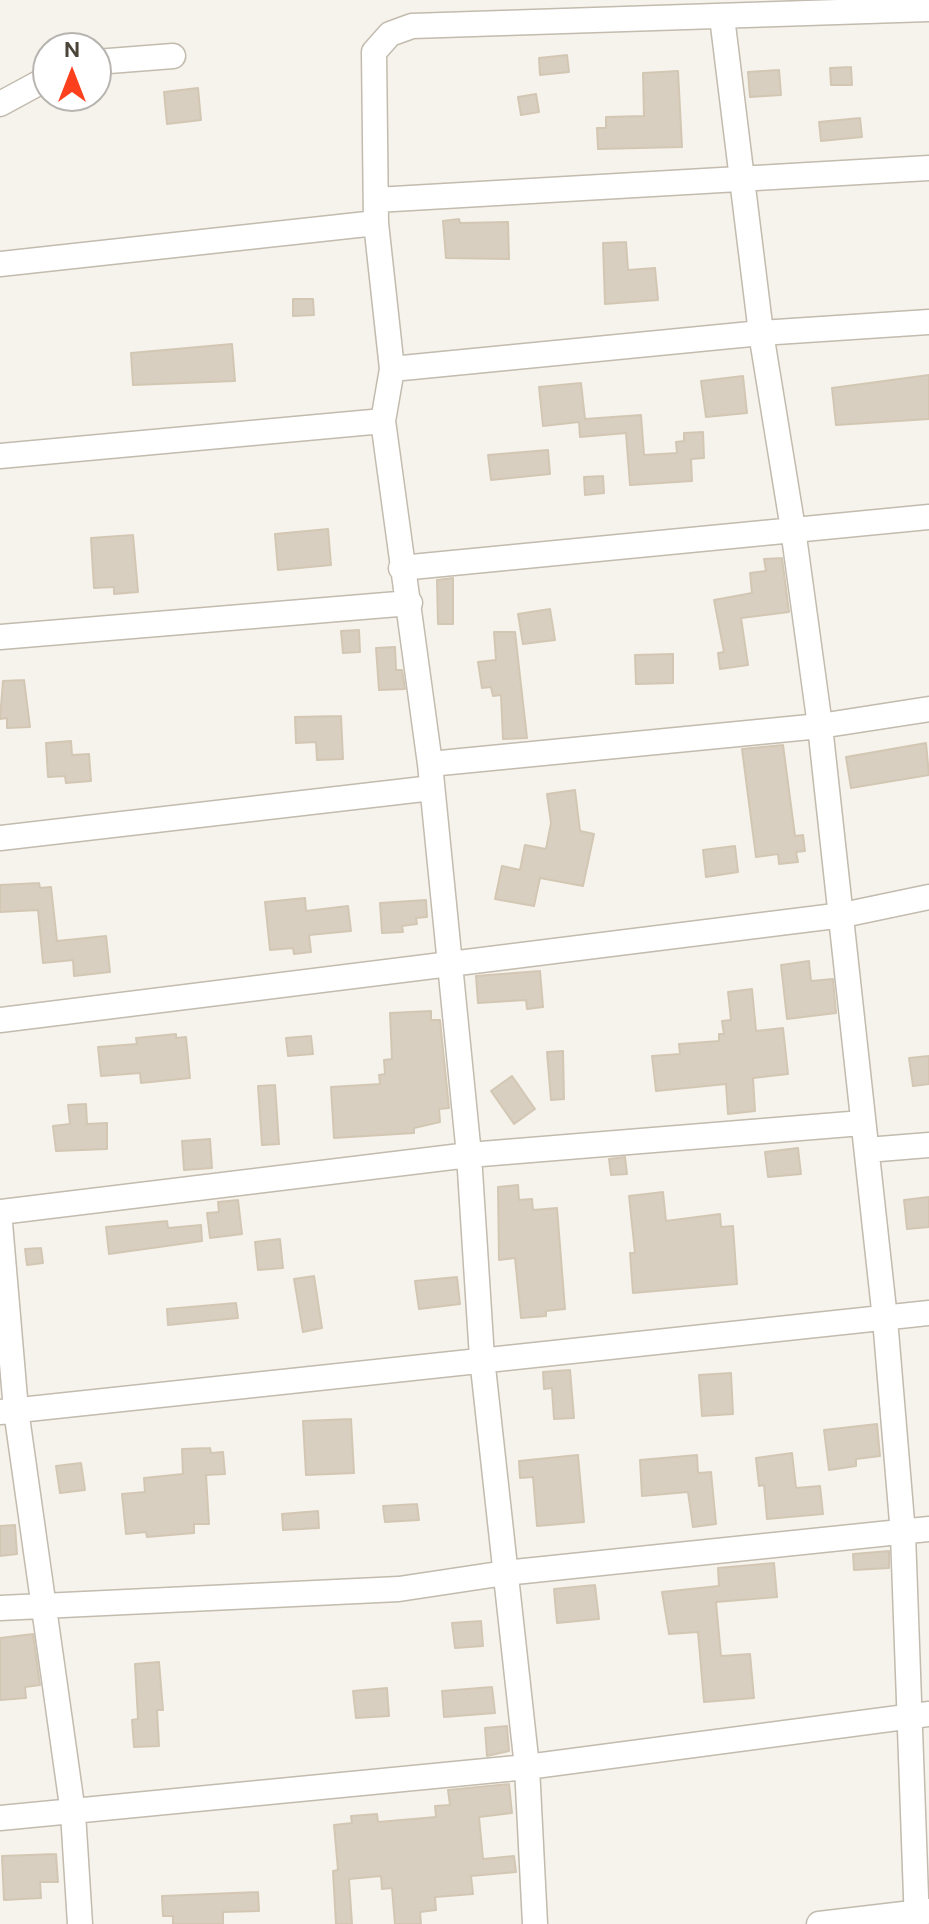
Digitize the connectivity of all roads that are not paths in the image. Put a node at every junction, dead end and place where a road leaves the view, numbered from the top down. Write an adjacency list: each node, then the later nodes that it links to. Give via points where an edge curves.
1 (929, 9): 2 (street)
2 (722, 17): 8 (street); 9 (street, via 412,26 396,31 374,52)
3 (173, 56): 4 (street)
4 (112, 61)
5 (32, 87): 6 (street)
6 (0, 104)
7 (929, 168): 8 (street)
8 (741, 179): 9 (street); 12 (street)
9 (376, 211): 10 (street); 13 (street)
10 (0, 264)
11 (929, 322): 12 (street)
12 (761, 333): 13 (street); 17 (street)
13 (392, 369): 14 (street)
14 (383, 421): 15 (street); 18 (street)
15 (0, 456)
16 (929, 517): 17 (street)
17 (793, 529): 18 (street); 22 (street)
18 (401, 568): 19 (street)
19 (410, 603): 20 (street); 23 (street)
20 (0, 637)
21 (929, 709): 22 (street)
22 (820, 726): 23 (street); 26 (street)
23 (431, 776): 24 (street); 27 (street)
24 (0, 838)
25 (929, 897): 26 (street)
26 (843, 915): 27 (street); 29 (street)
27 (448, 965): 28 (street); 32 (street)
28 (0, 1020)
29 (862, 1123): 31 (street); 32 (street)
30 (929, 1145): 31 (street)
31 (867, 1150): 36 (street)
32 (469, 1155): 33 (street); 37 (street)
33 (0, 1212)
34 (0, 1223): 38 (street)
35 (929, 1313): 36 (street)
36 (885, 1319): 37 (street); 40 (street)
37 (482, 1358): 38 (street); 41 (street)
38 (8, 1411): 42 (street)
39 (929, 1529): 40 (street)
40 (903, 1534): 41 (street); 44 (street)
41 (505, 1573): 42 (street, via 399,1589); 45 (street)
42 (43, 1604): 43 (street); 46 (street)
43 (0, 1608)
44 (919, 1716): 45 (street); 48 (street)
45 (527, 1767): 46 (street); 50 (street)
46 (73, 1813): 47 (street); 49 (street)
47 (0, 1818)
48 (921, 1916): 51 (street)
49 (80, 1924)
50 (535, 1924)
51 (819, 1924)

